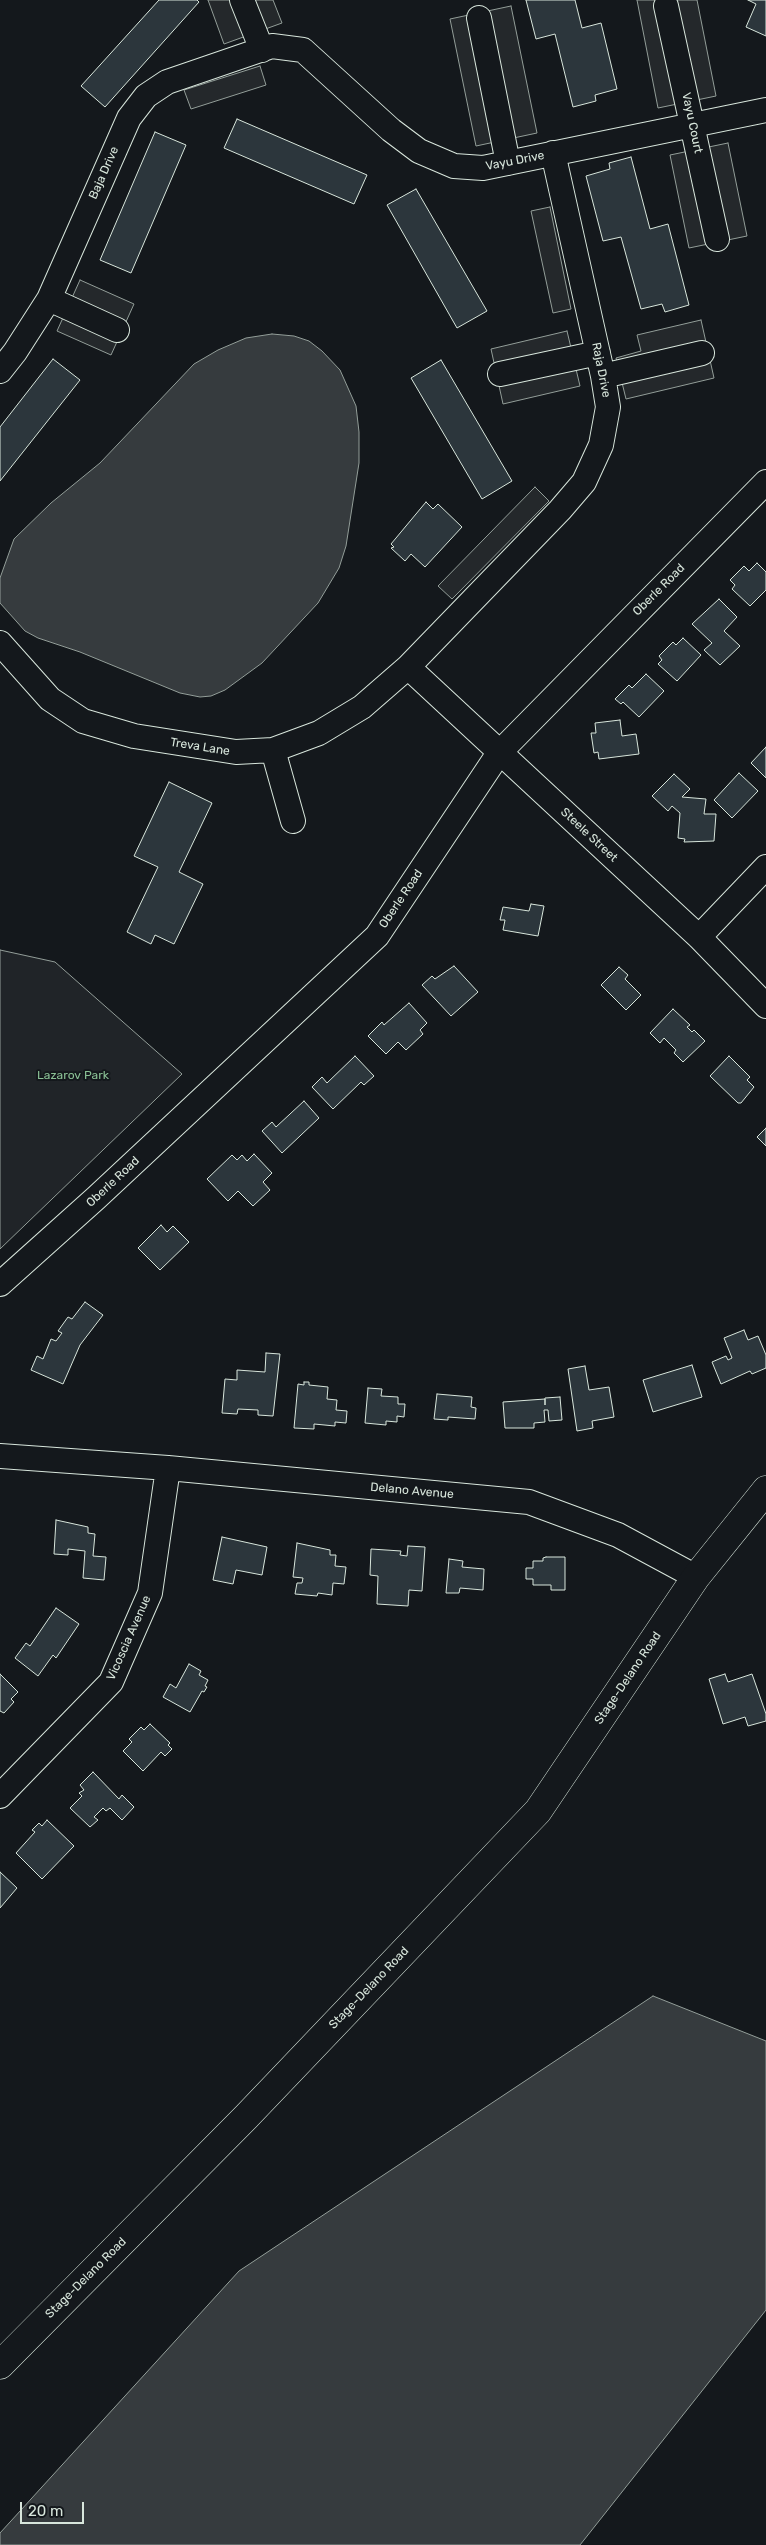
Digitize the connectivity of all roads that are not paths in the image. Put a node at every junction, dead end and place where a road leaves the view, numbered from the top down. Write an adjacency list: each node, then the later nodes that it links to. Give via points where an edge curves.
1 (242, 0): 4 (street)
2 (666, 6): 6 (street, Vayu Court)
3 (479, 18): 8 (street)
4 (267, 48): 8 (street, Vayu Drive, via 302,50 391,130 419,150 454,166 482,168); 10 (street, Baja Drive, via 167,82 146,96 129,118)
5 (766, 110): 6 (street, Vayu Drive)
6 (692, 125): 7 (street, Vayu Drive); 9 (street, Vayu Court)
7 (553, 153): 8 (street, Vayu Drive); 13 (street, Raja Drive)
8 (508, 163)
9 (716, 239)
10 (49, 299): 11 (street); 14 (street, Baja Drive)
11 (117, 330)
12 (702, 352): 13 (street)
13 (600, 364): 15 (street); 18 (street, Raja Drive, via 608,407 602,445 584,482)
14 (0, 371)
15 (500, 374)
16 (766, 482): 20 (street, Oberle Road)
17 (0, 643): 19 (street, Treva Lane, via 50,699 83,721 134,736 190,746 236,752)
18 (408, 667): 19 (street, Treva Lane, via 362,706 319,733); 20 (street, Steele Street)
19 (273, 750): 21 (street)
20 (499, 752): 23 (street, Steele Street); 25 (street, Oberle Road, via 377,936)
21 (293, 821)
22 (766, 867): 23 (street)
23 (699, 937): 24 (street, Steele Street)
24 (766, 1006)
25 (0, 1284)
26 (0, 1456): 27 (street, Delano Avenue)
27 (168, 1468): 29 (street, Delano Avenue, via 529,1502 618,1534); 30 (street, Vicoscia Avenue, via 150,1593 111,1682)
28 (766, 1490): 29 (main road)
29 (696, 1577): 31 (main road, Stage-Delano Road, via 538,1811 246,2117)
30 (0, 1796)
31 (0, 2365)

